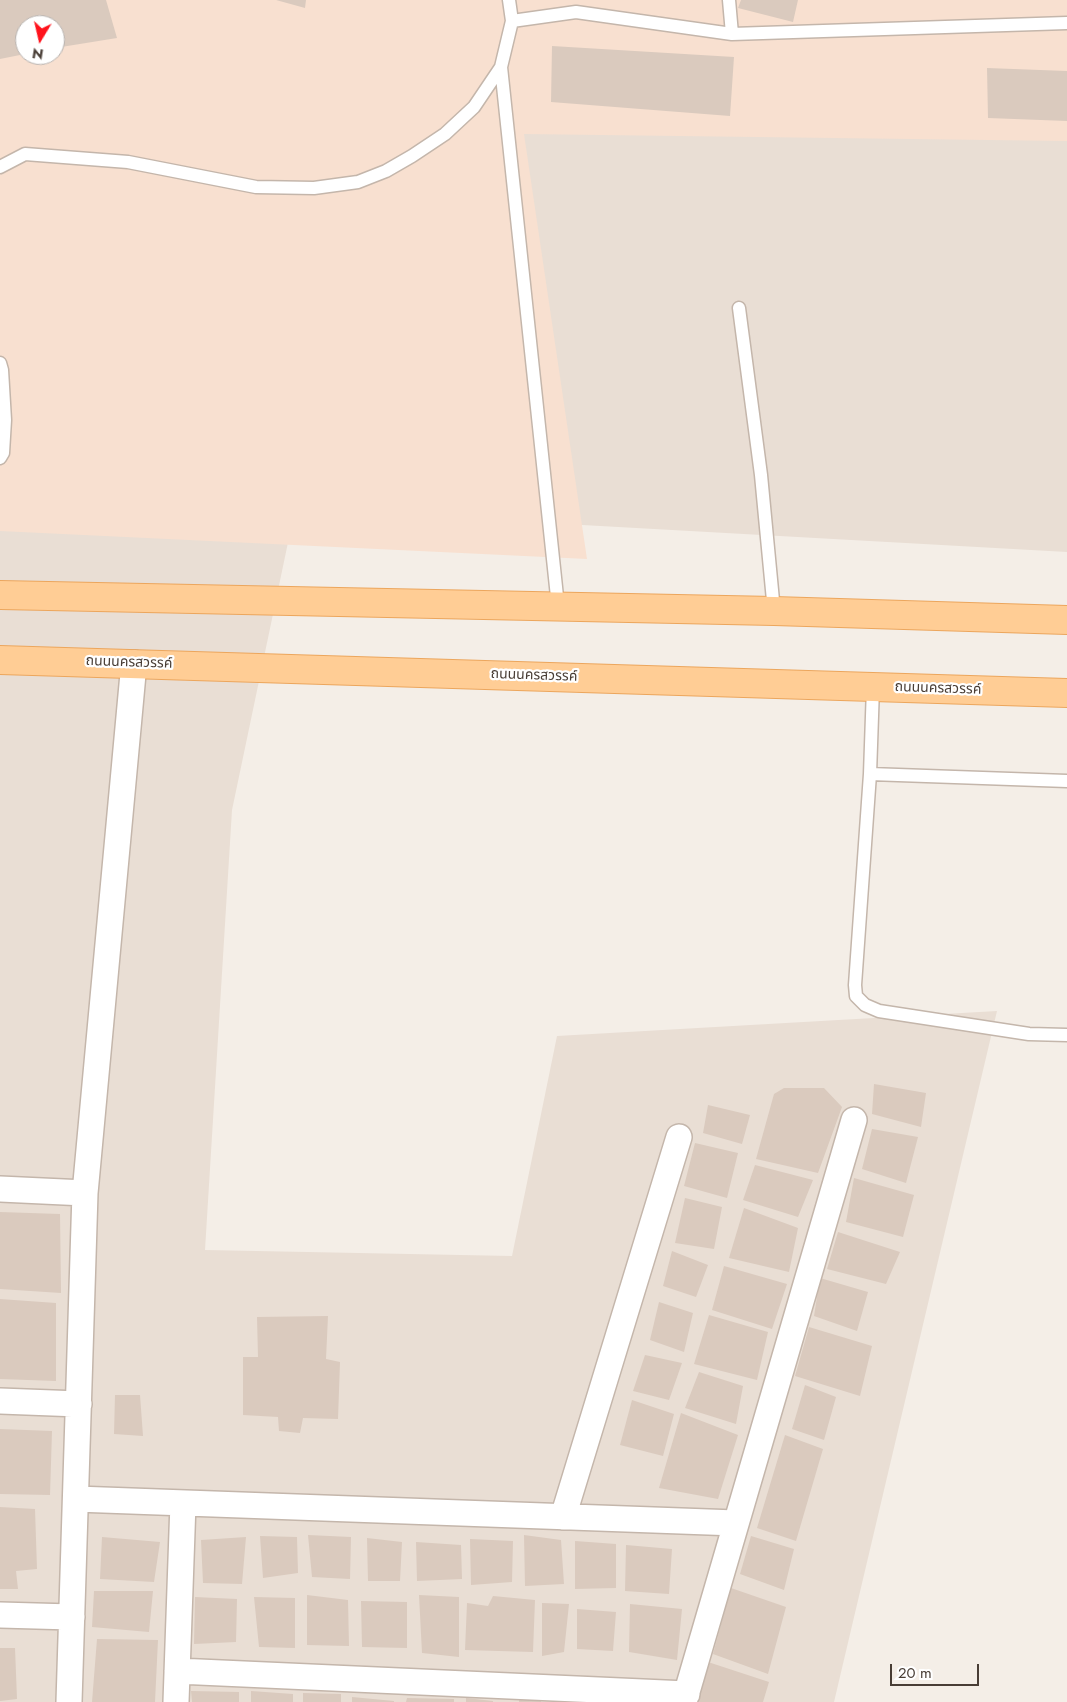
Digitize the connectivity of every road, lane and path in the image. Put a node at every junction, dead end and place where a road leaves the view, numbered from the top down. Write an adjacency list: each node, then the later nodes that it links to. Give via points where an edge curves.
1 (509, 0): 4 (lane)
2 (729, 0): 6 (lane)
3 (575, 6): 4 (lane); 6 (lane)
4 (512, 21): 7 (lane)
5 (1067, 23): 6 (lane)
6 (732, 34)
7 (501, 67): 8 (lane, via 474,107 445,134 386,171 358,182 314,188 256,187 128,162 24,154); 13 (lane)
8 (0, 167)
9 (739, 308): 14 (lane, via 761,474)
10 (0, 364): 11 (lane, via 5,420)
11 (0, 458)
12 (0, 594): 13 (main road)
13 (558, 606): 14 (main road)
14 (774, 611): 15 (main road)
15 (1067, 620)
16 (0, 660): 17 (main road, ถนนนครสวรรค์)
17 (134, 664): 18 (main road, ถนนนครสวรรค์); 26 (street)
18 (873, 687): 19 (main road, ถนนนครสวรรค์); 20 (lane)
19 (1067, 693)
20 (870, 774): 21 (lane); 22 (lane, via 856,996 865,1005 879,1011 1029,1034)
21 (1067, 781)
22 (1067, 1035)
23 (854, 1120): 32 (street)
24 (680, 1137): 31 (street)
25 (0, 1189): 26 (street)
26 (85, 1193): 28 (street)
27 (0, 1401): 28 (street)
28 (79, 1404): 29 (street)
29 (76, 1499): 30 (street); 34 (street)
30 (183, 1503): 31 (street); 35 (street)
31 (563, 1516): 32 (street)
32 (736, 1522): 36 (street)
33 (0, 1615): 34 (street)
34 (72, 1617): 37 (street)
35 (177, 1671): 36 (street); 38 (street)
36 (685, 1698)
37 (69, 1702)
38 (176, 1702)

